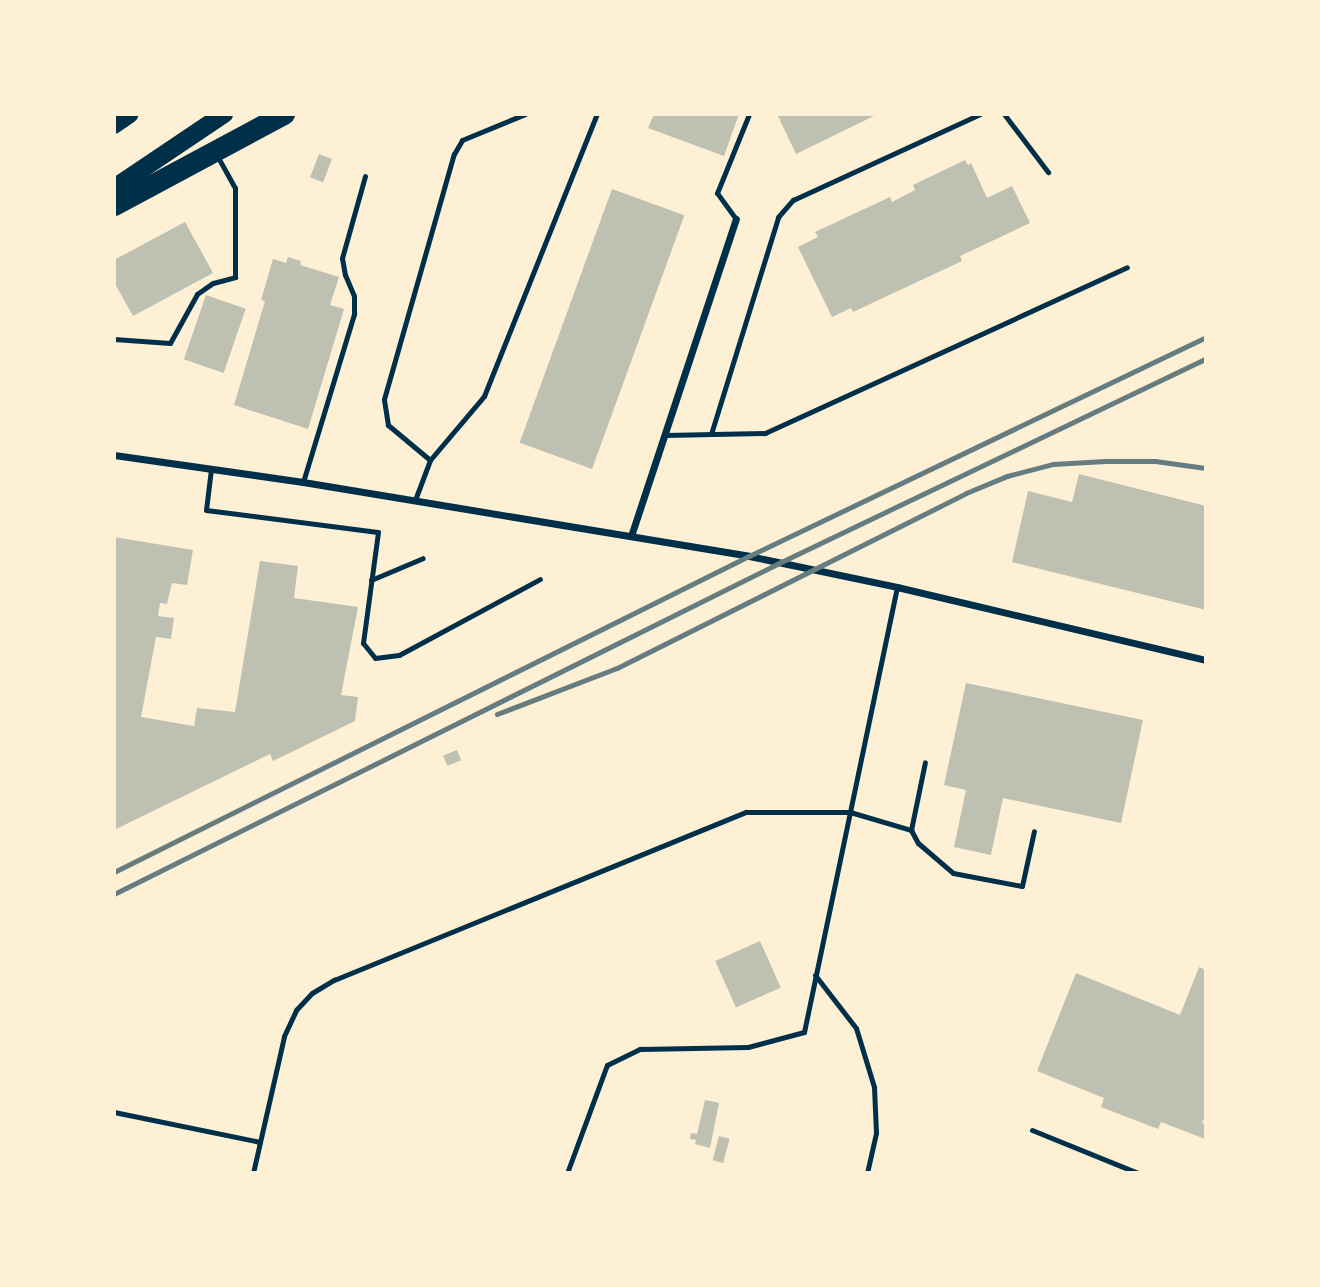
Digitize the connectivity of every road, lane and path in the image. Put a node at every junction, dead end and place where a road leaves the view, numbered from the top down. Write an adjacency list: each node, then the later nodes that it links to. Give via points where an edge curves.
1 (130, 114): 9 (main road)
2 (224, 114): 13 (main road)
3 (284, 114): 10 (highway)
4 (525, 114): 21 (lane, via 461,140 384,398 388,425)
5 (597, 114): 21 (lane, via 484,396)
6 (749, 114): 15 (lane, via 717,193)
7 (981, 114): 18 (lane, via 793,200 778,217)
8 (1004, 114): 11 (lane)
9 (114, 125)
10 (214, 151): 14 (highway); 17 (lane, via 235,188 235,277 197,293 170,343)
11 (1048, 172)
12 (365, 176): 23 (lane, via 342,258 354,296 354,314)
13 (114, 188)
14 (114, 205)
15 (736, 219): 19 (street)
16 (1127, 267): 18 (lane, via 765,433)
17 (114, 339)
18 (711, 434): 19 (lane)
19 (665, 435): 25 (street)
20 (114, 455): 22 (street)
21 (430, 460): 24 (lane)
22 (211, 469): 23 (street); 28 (lane, via 206,510 378,532)
23 (303, 482): 24 (street)
24 (415, 500): 25 (street)
25 (631, 536): 29 (street)
26 (424, 558): 28 (lane)
27 (540, 579): 28 (lane, via 398,655 375,658 363,643)
28 (372, 580)
29 (897, 587): 30 (street); 32 (lane)
30 (1206, 660)
31 (925, 762): 33 (lane)
32 (850, 811): 33 (lane); 35 (lane); 38 (lane, via 746,812 334,980 296,1010 285,1036)
33 (911, 830): 34 (lane, via 918,843 953,873 1022,886)
34 (1034, 831)
35 (815, 975): 40 (lane, via 804,1032 748,1046 640,1049 607,1065); 41 (lane, via 856,1028 874,1087 876,1133)
36 (114, 1112): 38 (lane)
37 (1032, 1130): 42 (lane)
38 (260, 1142): 39 (lane)
39 (253, 1173)
40 (567, 1173)
41 (867, 1173)
42 (1138, 1173)

